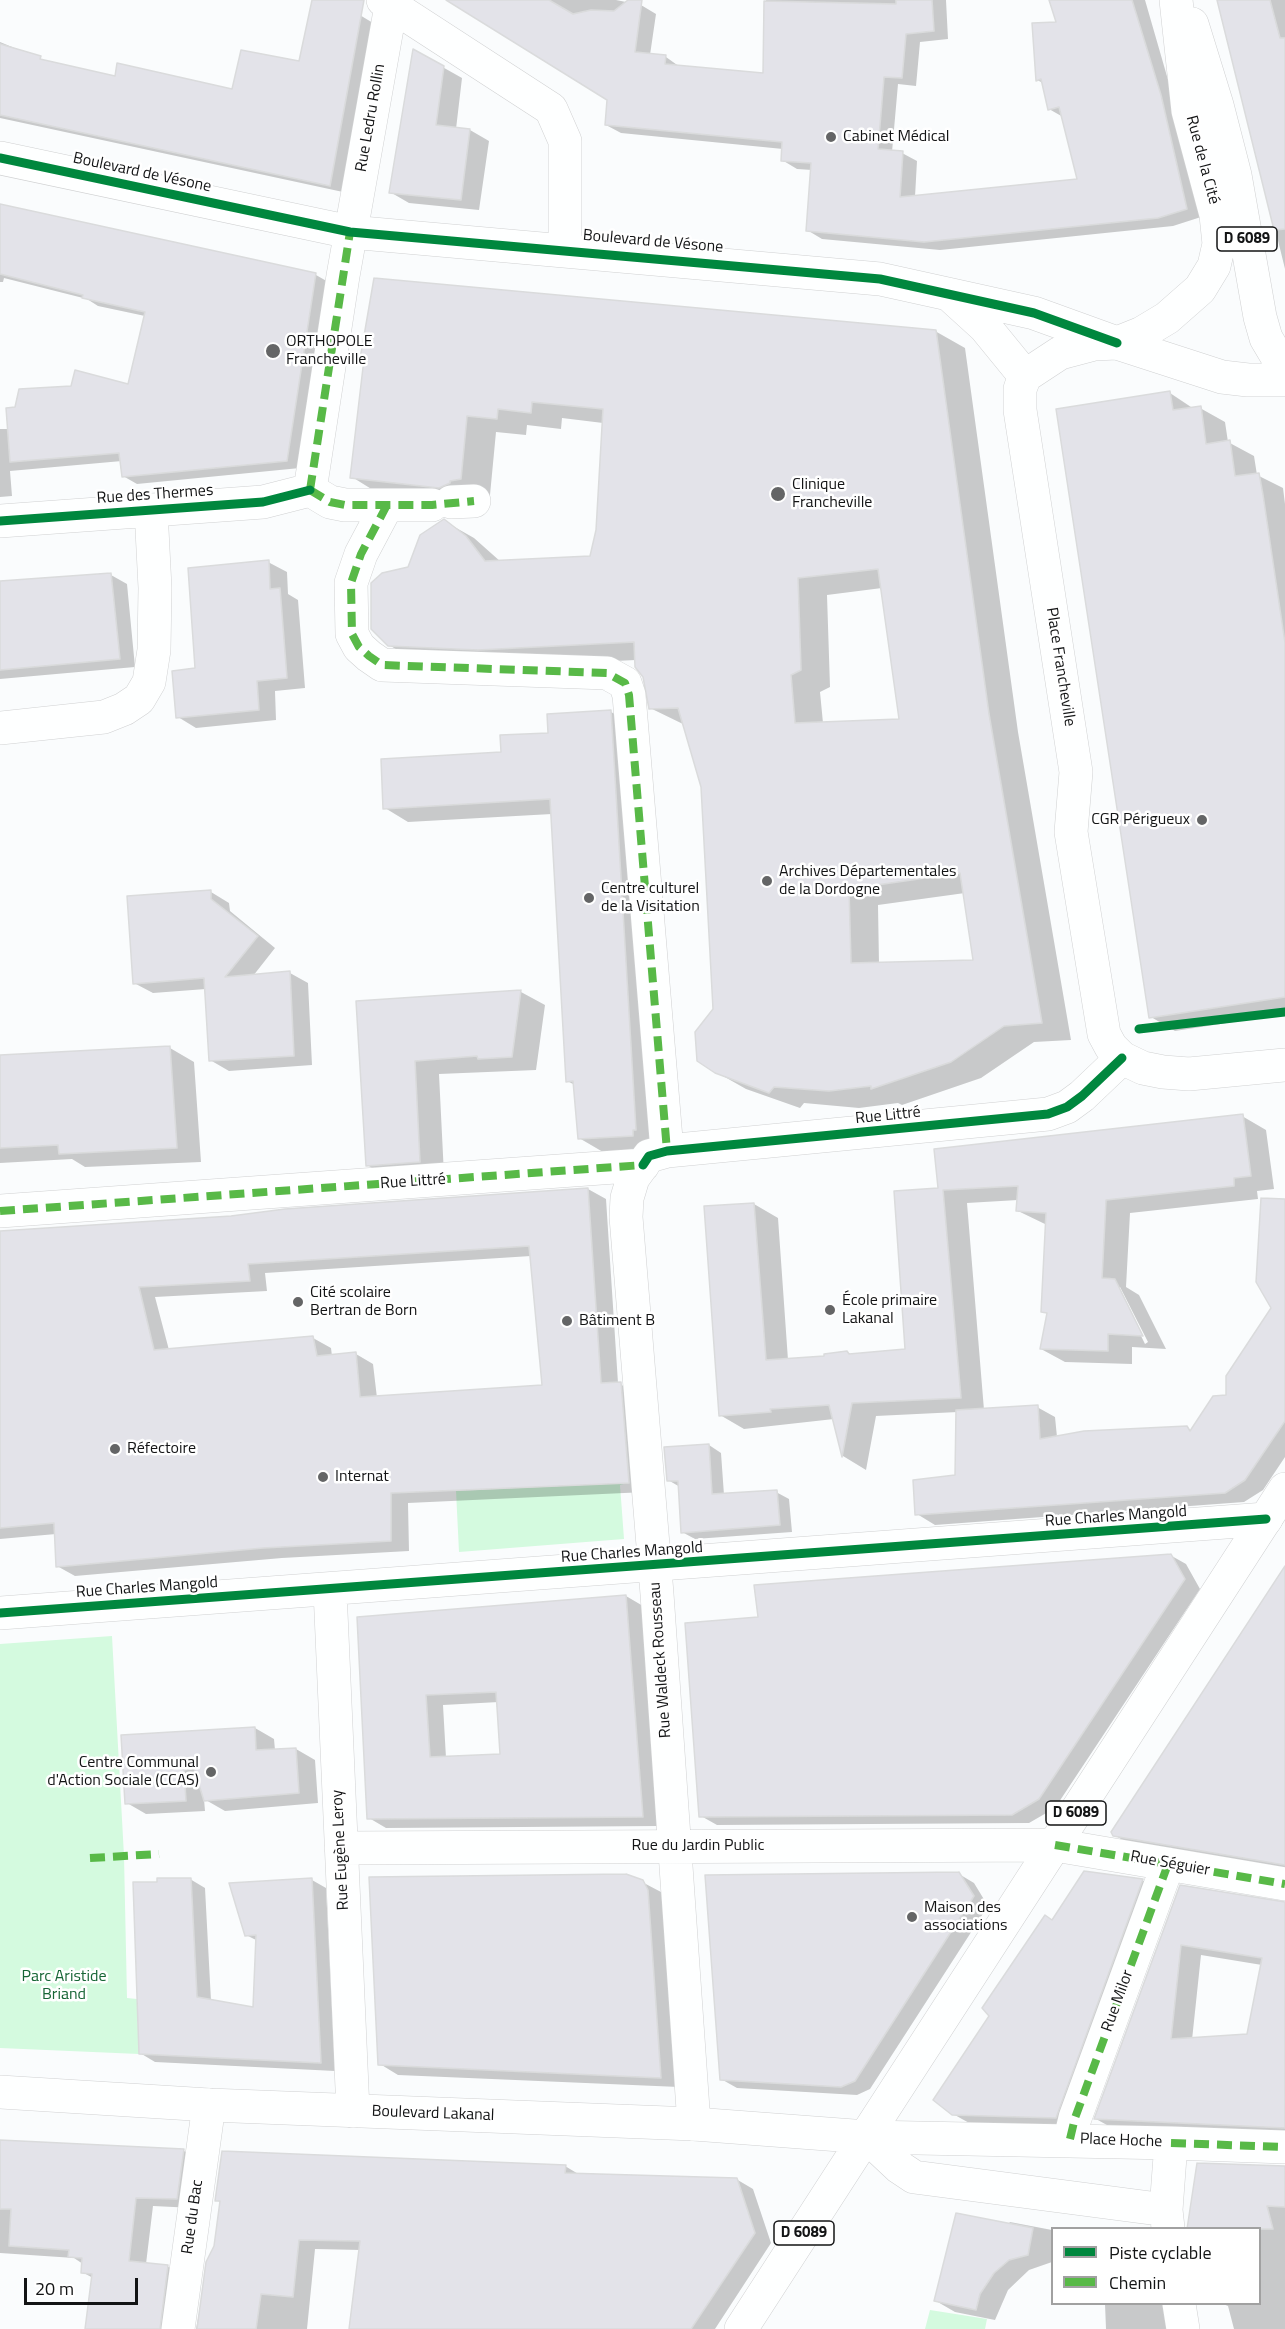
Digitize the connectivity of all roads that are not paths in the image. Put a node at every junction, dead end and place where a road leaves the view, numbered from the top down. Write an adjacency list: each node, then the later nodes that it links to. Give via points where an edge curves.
1 (1176, 0): 8 (street, Rue de la Cité, via 1188,111 1216,215 1219,244 1214,266 1200,289 1167,318)
2 (1183, 0): 9 (street, D 6089, via 1204,58 1230,155 1260,317 1266,338)
3 (388, 2): 5 (street, Rue Ledru Rollin); 6 (street, via 551,109 565,141)
4 (0, 158): 5 (street, Boulevard de Vésone)
5 (350, 231): 6 (street, Boulevard de Vésone); 12 (street)
6 (565, 250): 7 (street, Boulevard de Vésone, via 880,279)
7 (950, 296): 8 (street, Boulevard de Vésone, via 1034,313); 10 (street, via 985,327)
8 (1117, 343): 10 (street, via 1060,353); 11 (street, via 1222,377)
9 (1285, 370)
10 (1025, 376): 18 (street, Place Francheville, via 1020,389 1020,410 1077,772 1071,832 1104,1034)
11 (1285, 380)
12 (310, 490): 14 (street, via 330,502 345,505); 15 (street, Rue des Thermes, via 262,502)
13 (452, 503): 14 (street)
14 (387, 505): 20 (street, via 361,554 351,583 352,634 369,656 382,665 608,673 625,683 629,695)
15 (151, 510): 16 (street, Rue des Thermes); 17 (street, via 154,650 149,682 139,699 104,717)
16 (0, 521)
17 (0, 728)
18 (1122, 1058): 19 (street, via 1143,1068 1189,1074); 20 (street, Rue Littré, via 1082,1096 1048,1114)
19 (1285, 1065)
20 (655, 1158): 21 (street, Rue Littré); 24 (street, Rue Waldeck Rousseau, via 633,1178 626,1217)
21 (0, 1211)
22 (1285, 1489): 23 (street, D 6089)
23 (1266, 1519): 24 (street, Rue Charles Mangold); 27 (street, D 6089)
24 (655, 1567): 25 (street, Rue Charles Mangold); 28 (street, Rue Waldeck Rousseau)
25 (330, 1590): 26 (street, Rue Charles Mangold); 29 (street, Rue Eugène Leroy)
26 (0, 1613)
27 (1055, 1845): 28 (street, Rue du Jardin Public); 30 (street, Rue Séguier); 36 (street, D 6089)
28 (674, 1846): 29 (street, Rue du Jardin Public); 35 (street, Rue Waldeck Rousseau)
29 (341, 1848): 34 (street, Rue Eugène Leroy)
30 (1168, 1864): 31 (street, Rue Séguier); 37 (street, Rue Milor)
31 (1285, 1884)
32 (0, 2092): 33 (street, Boulevard Lakanal)
33 (209, 2104): 34 (street, Boulevard Lakanal); 42 (street, Rue du Bac)
34 (353, 2111): 35 (street, Boulevard Lakanal)
35 (694, 2124): 36 (street, Boulevard Lakanal)
36 (867, 2136): 37 (street, Place Hoche); 40 (street, Place Hoche, via 914,2177); 43 (street, D 6089)
37 (1070, 2139): 38 (street, Place Hoche)
38 (1171, 2143): 39 (street); 40 (street, Place Hoche)
39 (1285, 2147)
40 (1167, 2219)
41 (1179, 2305): 44 (street)
42 (178, 2329)
43 (741, 2329)
44 (1183, 2329)

